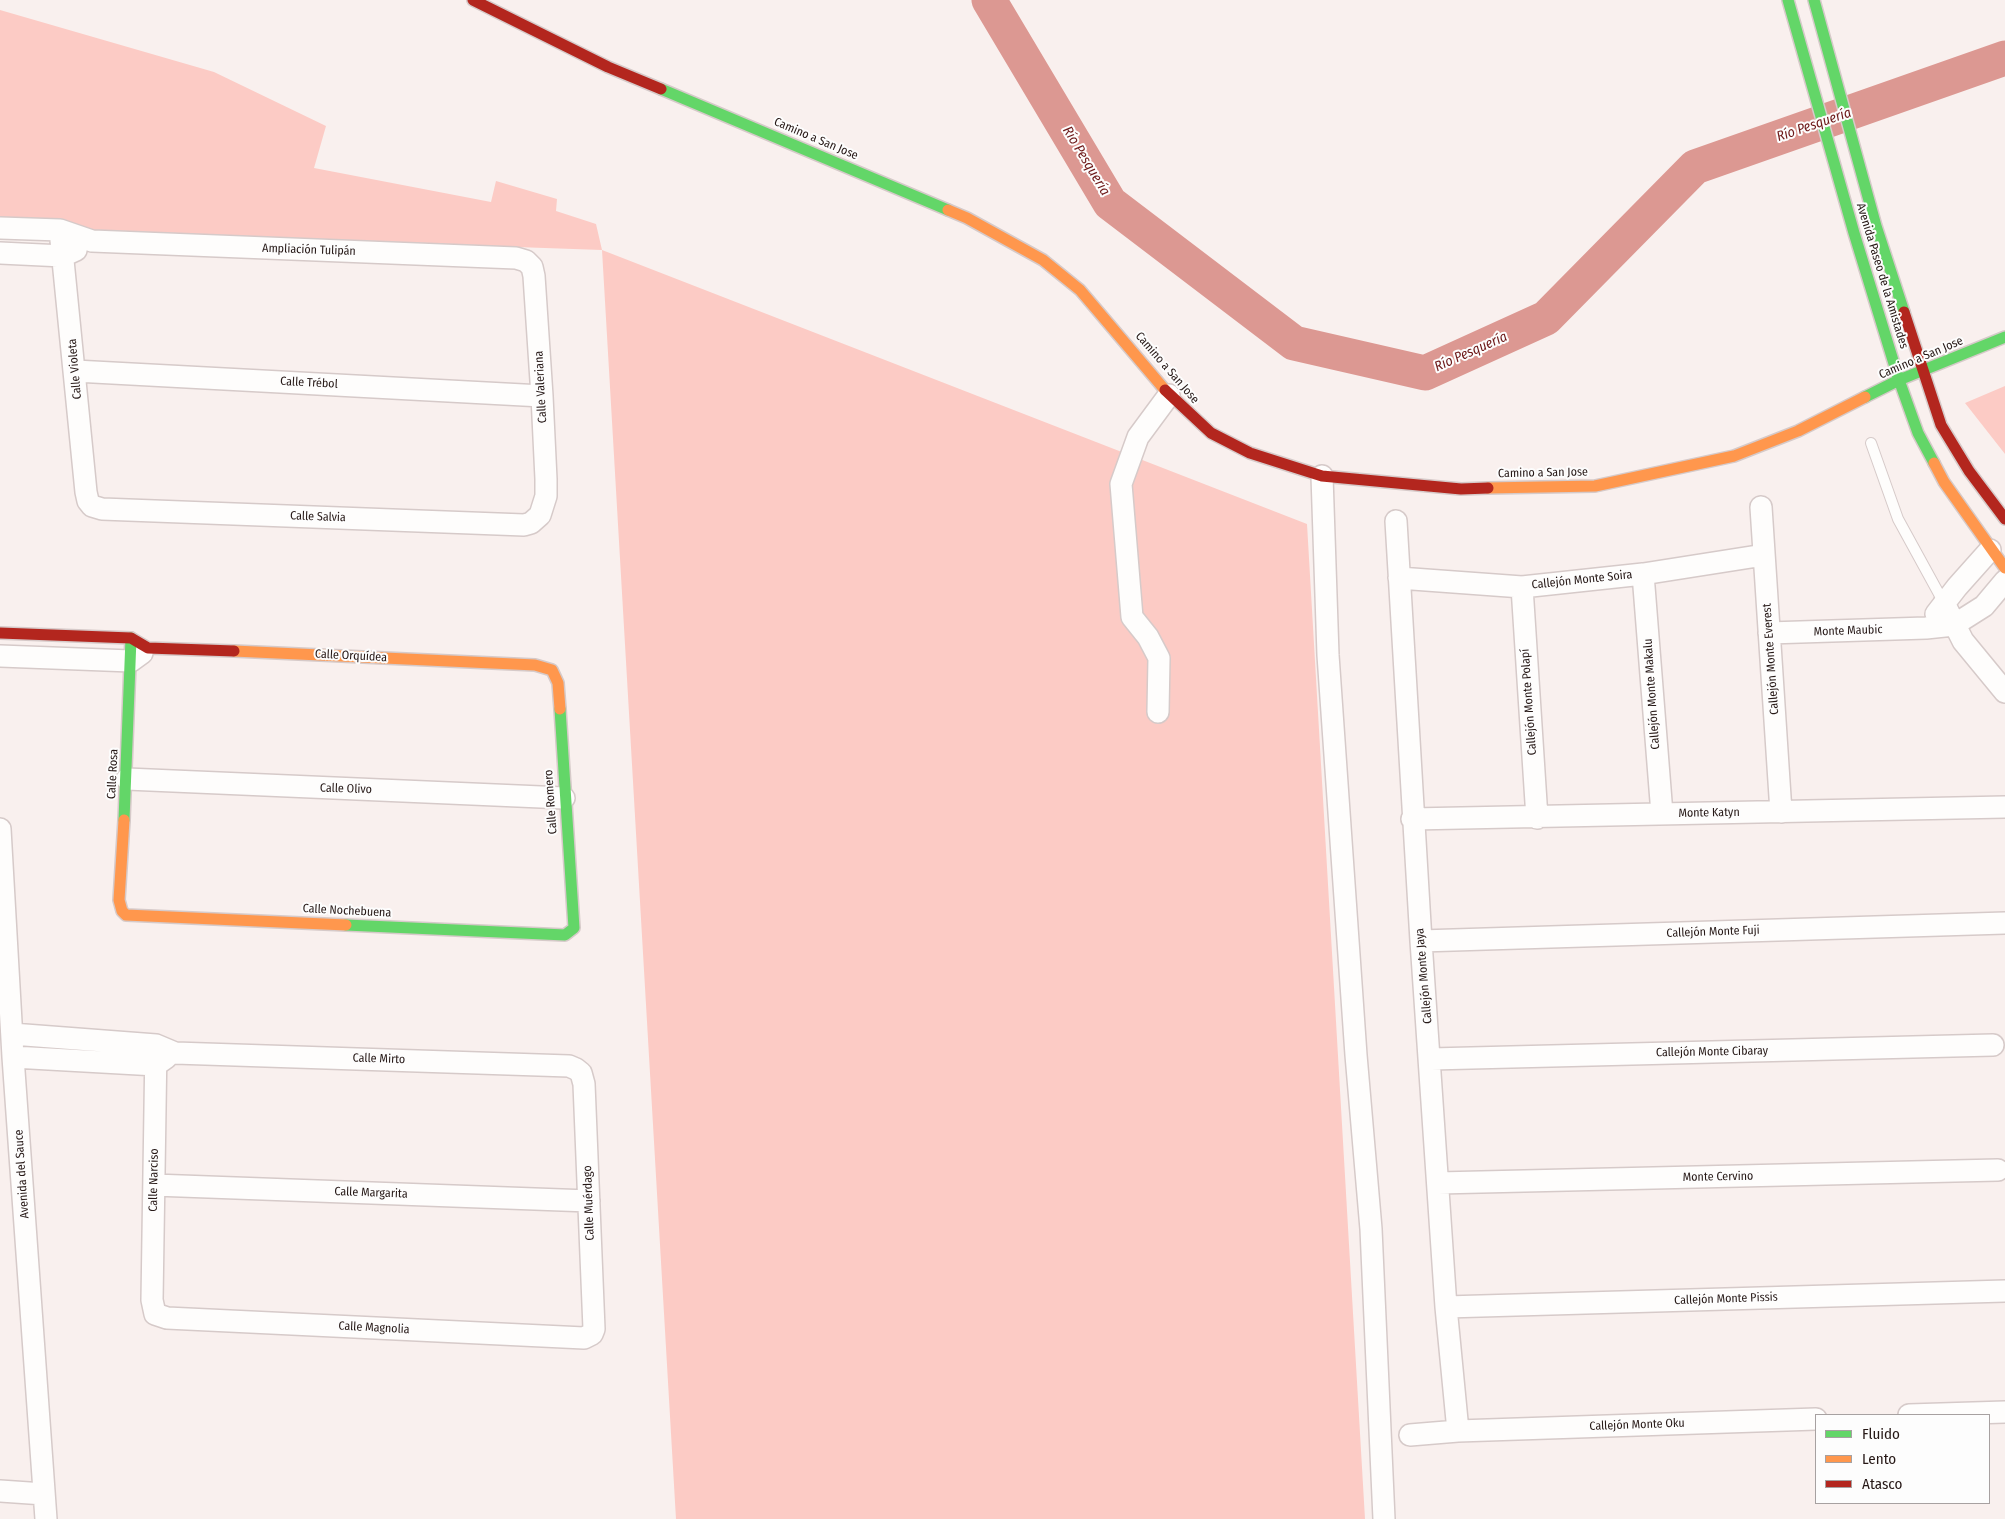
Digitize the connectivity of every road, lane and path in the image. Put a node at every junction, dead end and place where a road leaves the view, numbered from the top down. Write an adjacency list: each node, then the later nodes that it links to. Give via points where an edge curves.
1 (473, 0): 14 (street, Camino a San Jose, via 608,67 967,218 1043,260 1080,290)
2 (1788, 0): 13 (street, Avenida Paseo de la Amistades)
3 (1814, 0): 12 (street, Avenida Paseo de la Amistades, via 1876,226)
4 (0, 228): 5 (street, Ampliación Tulipán)
5 (60, 230): 6 (street, Ampliación Tulipán); 8 (street, Calle Violeta)
6 (92, 241): 8 (street, Ampliación Tulipán); 9 (street, Ampliación Tulipán, via 516,258)
7 (0, 253): 8 (street)
8 (63, 256): 11 (street, Calle Violeta)
9 (526, 261): 15 (street, Calle Valeriana, via 534,276)
10 (2005, 337): 12 (street, Camino a San Jose)
11 (75, 371): 15 (street, Calle Trébol); 18 (street, Calle Violeta, via 86,492)
12 (1924, 371): 13 (street, Camino a San Jose); 21 (street, Avenida Paseo de la Amistades, via 1941,425 1969,472)
13 (1899, 380): 17 (street, Camino a San Jose, via 1798,431 1734,456 1595,486 1461,489); 23 (street, Avenida Paseo de la Amistades, via 1922,442 1944,482)
14 (1169, 395): 17 (street, Camino a San Jose, via 1211,433 1250,454); 39 (street, via 1138,437 1121,484 1132,616 1159,658)
15 (542, 396): 20 (street, Calle Valeriana, via 546,496)
16 (1871, 444): 30 (lane, via 1898,519)
17 (1322, 476): 74 (street, via 1333,732 1371,1229)
18 (92, 506): 20 (street, Calle Salvia, via 102,509 524,525)
19 (1761, 506): 24 (street, Callejón Monte Everest)
20 (540, 515)
21 (2005, 519)
22 (1396, 521): 27 (street, Callejón Monte Jaya)
23 (1990, 550): 25 (street, Avenida Paseo de la Amistades); 30 (street)
24 (1764, 555): 26 (street, Callejón Monte Soira); 34 (street, Callejón Monte Everest)
25 (2005, 568)
26 (1643, 574): 29 (street, Callejón Monte Soira); 44 (street, Callejón Monte Makalu)
27 (1399, 578): 29 (street, Callejón Monte Soira); 46 (street, Callejón Monte Jaya)
28 (2005, 581): 31 (street, Monte Maubic, via 1984,606)
29 (1522, 587): 45 (street, Callejón Monte Polapí)
30 (1944, 604): 31 (street); 32 (street)
31 (1954, 624): 32 (street, Monte Maubic); 38 (street, via 1963,641)
32 (1926, 628): 34 (street, Monte Maubic)
33 (0, 633): 35 (street, Calle Orquídea)
34 (1769, 633): 43 (street, Callejón Monte Everest)
35 (137, 649): 36 (street, Calle Orquídea); 37 (street, Calle Orquídea, via 259,651 535,665); 40 (street, Calle Rosa)
36 (0, 656)
37 (552, 670): 41 (street, Calle Romero, via 558,682)
38 (2005, 692)
39 (1158, 712)
40 (127, 779): 41 (street, Calle Olivo); 48 (street, Calle Rosa, via 119,900)
41 (564, 798): 50 (street, Calle Romero, via 574,923)
42 (2005, 807): 43 (street, Monte Katyn)
43 (1781, 812): 44 (street, Monte Katyn)
44 (1662, 814): 45 (street, Monte Katyn)
45 (1537, 818): 46 (street, Monte Katyn)
46 (1412, 819): 51 (street, Callejón Monte Jaya)
47 (0, 828): 52 (street, Avenida del Sauce)
48 (122, 911): 50 (street, Calle Nochebuena, via 126,915)
49 (2005, 923): 51 (street, Callejón Monte Fuji)
50 (571, 932)
51 (1421, 941): 56 (street, Callejón Monte Jaya)
52 (12, 1034): 54 (street, Calle Mirto); 55 (street, Avenida del Sauce)
53 (1993, 1045): 56 (street, Callejón Monte Cibaray)
54 (162, 1054): 55 (street, Calle Mirto); 57 (street, Calle Mirto, via 569,1066); 60 (street, Calle Narciso)
55 (13, 1057): 72 (street, Avenida del Sauce)
56 (1431, 1059): 59 (street, Callejón Monte Jaya)
57 (580, 1073): 61 (street, Calle Muérdago, via 584,1084)
58 (1998, 1170): 59 (street, Monte Cervino)
59 (1438, 1183): 63 (street, Callejón Monte Jaya)
60 (154, 1185): 61 (street, Calle Margarita); 64 (street, Calle Narciso, via 152,1300)
61 (589, 1201): 65 (street, Calle Muérdago)
62 (2005, 1291): 63 (street, Callejón Monte Pissis)
63 (1446, 1307): 69 (street, Callejón Monte Jaya)
64 (155, 1314): 65 (street, Calle Magnolia, via 168,1318 574,1338)
65 (592, 1334)
66 (2005, 1412): 67 (street)
67 (1941, 1414)
68 (1815, 1418): 69 (street, Callejón Monte Oku)
69 (1458, 1431): 70 (street, Callejón Monte Oku)
70 (1410, 1435)
71 (0, 1492): 72 (street)
72 (44, 1494): 73 (street, Avenida del Sauce)
73 (46, 1519)
74 (1384, 1519)

